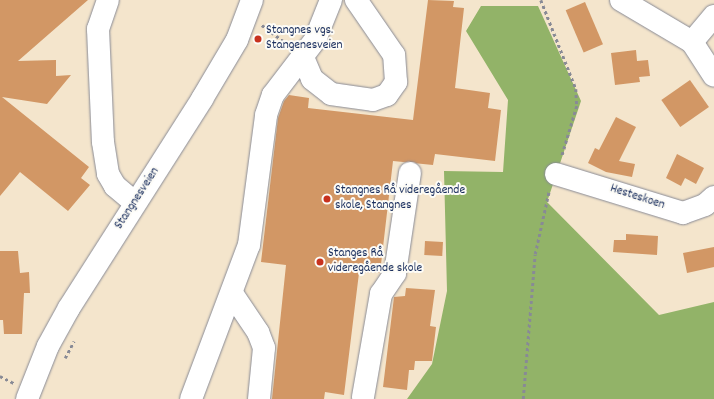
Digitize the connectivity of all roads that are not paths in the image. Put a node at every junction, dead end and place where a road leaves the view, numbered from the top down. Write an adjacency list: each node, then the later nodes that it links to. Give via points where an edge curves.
1 (108, 0): 13 (main road, via 98,29 103,142 108,174 115,186)
2 (252, 0): 13 (main road, Stangnesveien, via 237,40)
3 (331, 0): 8 (main road, via 315,40)
4 (356, 0): 8 (main road, via 394,55 396,82 387,95 373,100 331,94 312,79)
5 (621, 0): 7 (main road)
6 (714, 16): 7 (main road)
7 (692, 42): 9 (main road)
8 (302, 55): 14 (main road, via 273,95 266,115 249,245)
9 (714, 76)
10 (410, 173): 15 (main road, via 395,273 381,294)
11 (556, 174): 12 (main road, Hesteskoen, via 683,213 705,205)
12 (714, 197)
13 (135, 203): 16 (main road, Stangnesveien, via 48,346)
14 (233, 295): 17 (main road, via 221,315); 18 (main road, via 258,332 264,348)
15 (364, 398)
16 (27, 399)
17 (191, 399)
18 (259, 399)

